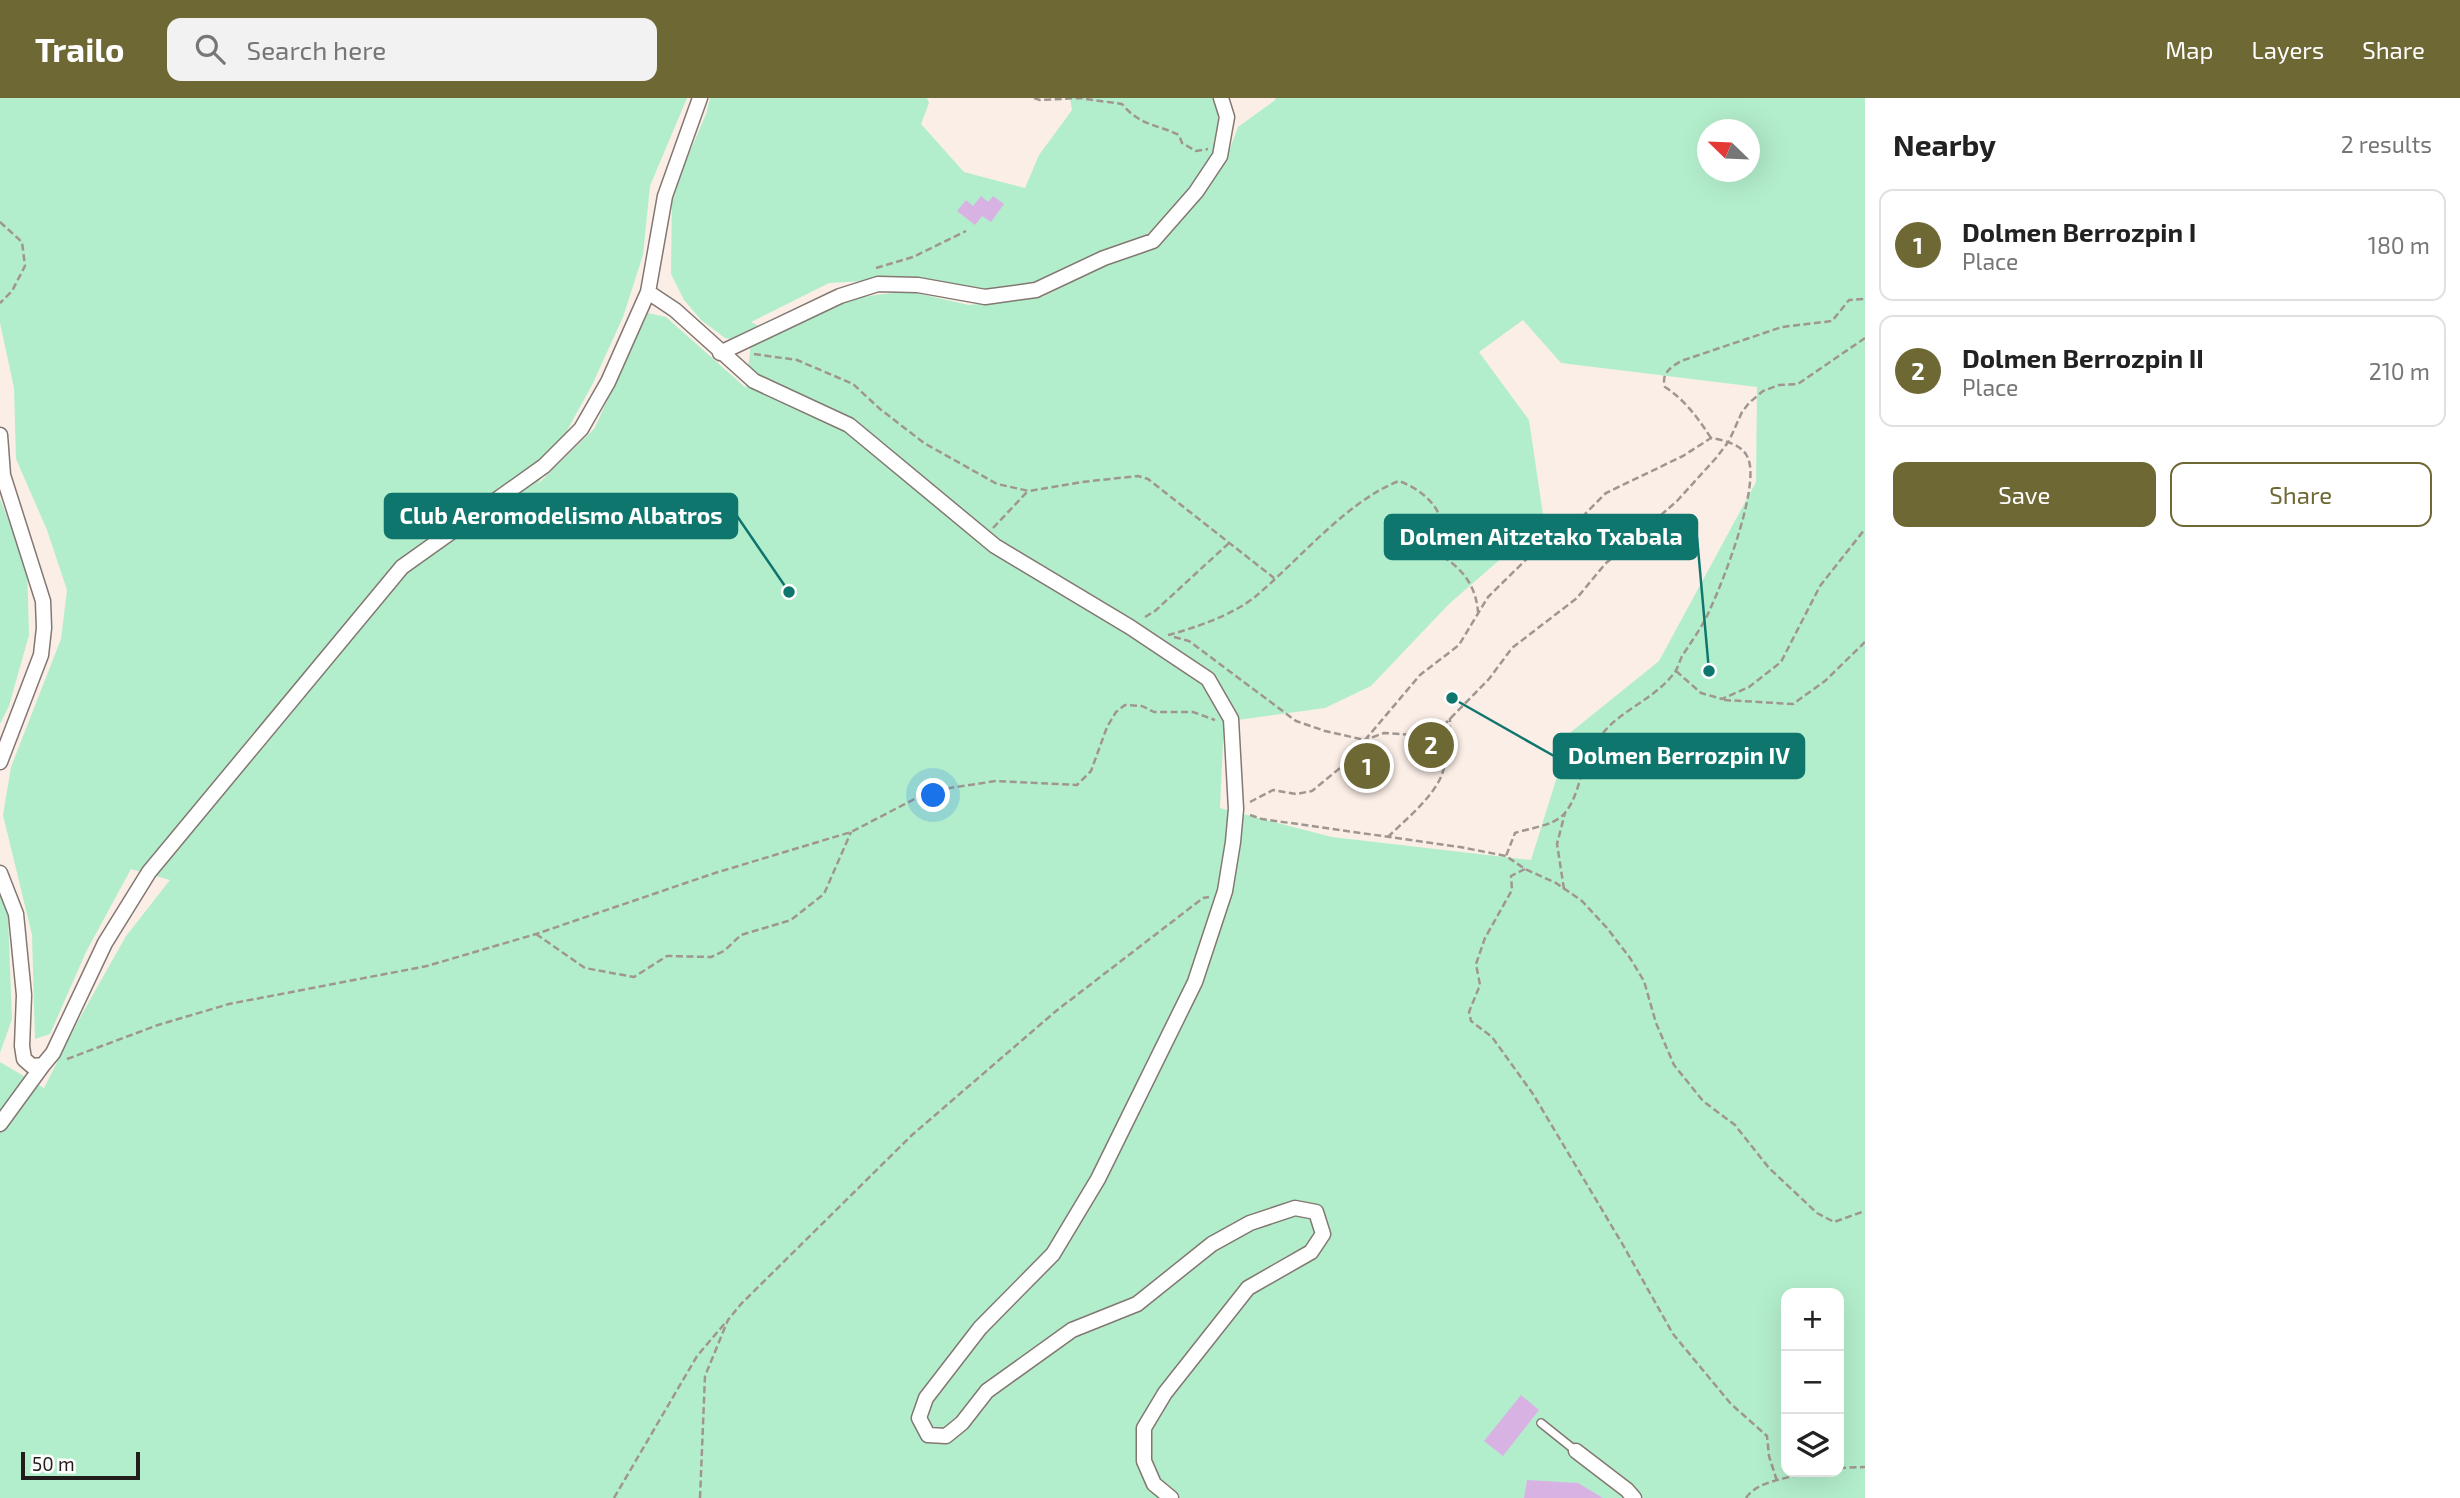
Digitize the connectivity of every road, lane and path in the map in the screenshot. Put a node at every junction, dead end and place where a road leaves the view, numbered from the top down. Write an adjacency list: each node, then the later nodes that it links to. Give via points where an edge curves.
1 (700, 98): 8 (street, via 665,196)
2 (1034, 98): 4 (path, via 1122,104 1148,125 1179,135 1182,143 1196,151 1208,149)
3 (1221, 98): 4 (street, via 1227,117)
4 (1220, 156): 12 (street, via 1153,241 1036,290 985,298 918,285 878,284 840,296)
5 (0, 222): 10 (path, via 22,242 25,266)
6 (966, 231): 7 (path, via 913,257)
7 (869, 270)
8 (648, 292): 12 (street, via 675,310); 43 (street, via 608,382 581,429 544,466 402,567 149,872 105,943)
9 (1865, 299): 15 (path, via 1849,300 1832,321 1782,327 1681,360 1667,370 1665,387 1696,415)
10 (0, 303)
11 (1865, 338): 16 (path, via 1798,384 1763,391 1742,412)
12 (720, 353): 19 (street, via 754,381 849,425)
13 (754, 354): 17 (path, via 797,360 853,384 924,443 997,484)
14 (0, 435): 32 (street, via 3,475 43,601 44,628 41,655)
15 (1711, 438): 16 (path); 22 (path, via 1606,493 1576,523 1526,558 1488,597)
16 (1729, 441): 27 (path, via 1747,453 1751,489 1726,571); 29 (path, via 1676,501 1605,564 1577,598 1512,648 1489,680)
17 (1029, 491): 19 (path); 20 (path, via 1082,482 1148,479)
18 (1865, 529): 28 (path, via 1820,586 1781,662 1749,687)
19 (984, 538): 23 (street)
20 (1229, 543): 21 (path); 23 (path, via 1155,611)
21 (1274, 578): 22 (path, via 1371,496 1399,481 1418,488 1436,510 1443,523 1442,556 1463,571 1477,597); 24 (path, via 1255,598)
22 (1478, 616): 31 (path, via 1458,645 1420,675)
23 (1130, 627): 25 (street)
24 (1168, 635): 25 (path); 31 (path, via 1189,641 1296,721)
25 (1150, 640): 30 (street, via 1208,679)
26 (1865, 642): 28 (path, via 1793,704)
27 (1675, 671): 28 (path, via 1701,693); 34 (path, via 1651,697 1605,730 1589,753)
28 (1722, 699)
29 (1450, 718): 31 (path, via 1441,728 1415,736 1384,733); 36 (path, via 1450,741 1440,779)
30 (1231, 719): 33 (street); 35 (path, via 1226,725 1193,712 1154,712 1125,705 1107,727 1091,771 1076,785 996,781 930,791)
31 (1365, 740): 33 (path, via 1312,791 1273,790)
32 (0, 762)
33 (1236, 809): 36 (path, via 1262,819); 41 (street)
34 (1565, 813): 37 (path, via 1555,821 1515,833); 40 (path, via 1557,844)
35 (851, 832): 42 (path); 42 (path, via 824,894 791,920 741,935 711,957 667,956 634,976 585,968)
36 (1387, 838): 37 (path)
37 (1506, 856): 38 (path)
38 (1525, 869): 40 (path); 54 (path, via 1511,876 1512,890 1482,947 1476,964 1480,985 1469,1012 1471,1021 1492,1037 1532,1094 1672,1334 1731,1404 1767,1436)
39 (0, 873): 43 (street, via 16,914 24,995 24,1059 32,1066)
40 (1564, 889): 46 (path, via 1582,901 1630,958 1644,981 1674,1065 1703,1101 1735,1125 1769,1168 1817,1213 1834,1222)
41 (1225, 891): 48 (path, via 1203,898 1056,1012 912,1135); 57 (street, via 1195,982 1098,1180 1053,1254 980,1328 926,1398 919,1418 928,1435 946,1436 987,1391 1072,1330 1137,1304 1212,1244 1250,1223 1295,1208 1316,1212 1323,1234 1311,1252 1248,1288 1164,1393 1144,1428 1144,1461 1154,1484)
42 (536, 934): 43 (path, via 427,966 229,1004)
43 (43, 1065): 44 (street)
44 (0, 1124)
45 (1865, 1211): 46 (path)
46 (1858, 1214): 47 (path)
47 (1865, 1217)
48 (728, 1320): 55 (path, via 697,1356); 56 (path, via 705,1376)
49 (1541, 1423): 50 (lane)
50 (1576, 1451): 58 (street)
51 (1865, 1467): 52 (path)
52 (1844, 1468)
53 (1791, 1477): 54 (path)
54 (1777, 1481): 59 (path, via 1763,1483)
55 (614, 1498)
56 (700, 1498)
57 (1171, 1498)
58 (1634, 1498)
59 (1746, 1498)

